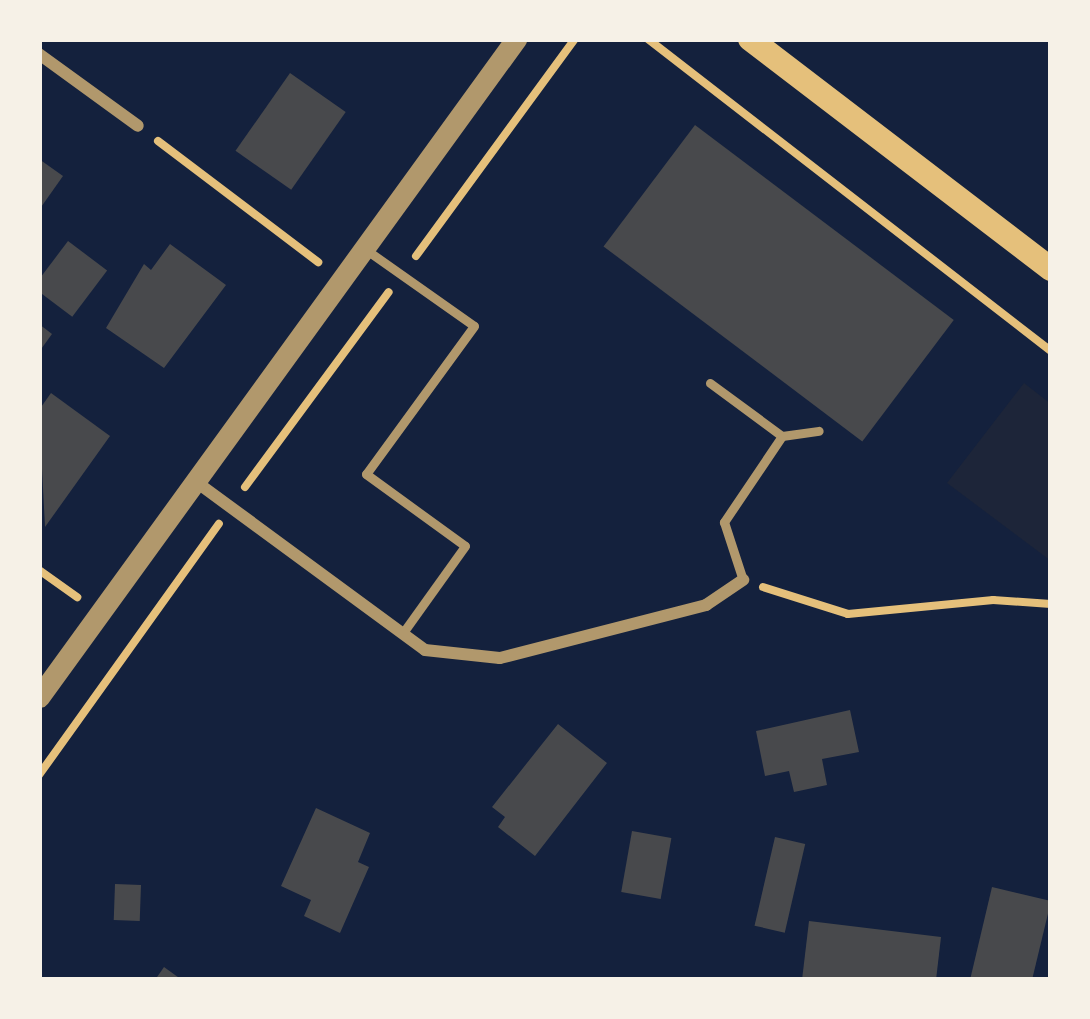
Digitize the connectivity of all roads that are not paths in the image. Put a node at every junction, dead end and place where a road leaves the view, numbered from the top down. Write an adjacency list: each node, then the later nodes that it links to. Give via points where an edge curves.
1 (516, 39): 5 (street)
2 (750, 39): 6 (main road)
3 (39, 54): 4 (street)
4 (138, 126)
5 (365, 249): 10 (street); 12 (lane, via 474,326 366,475 465,546)
6 (1051, 268)
7 (710, 383): 9 (lane)
8 (819, 431): 9 (lane)
9 (782, 436): 11 (lane, via 724,522)
10 (195, 482): 12 (street); 13 (street)
11 (742, 580): 12 (street, via 706,605 500,658 425,650)
12 (402, 634)
13 (39, 697)

